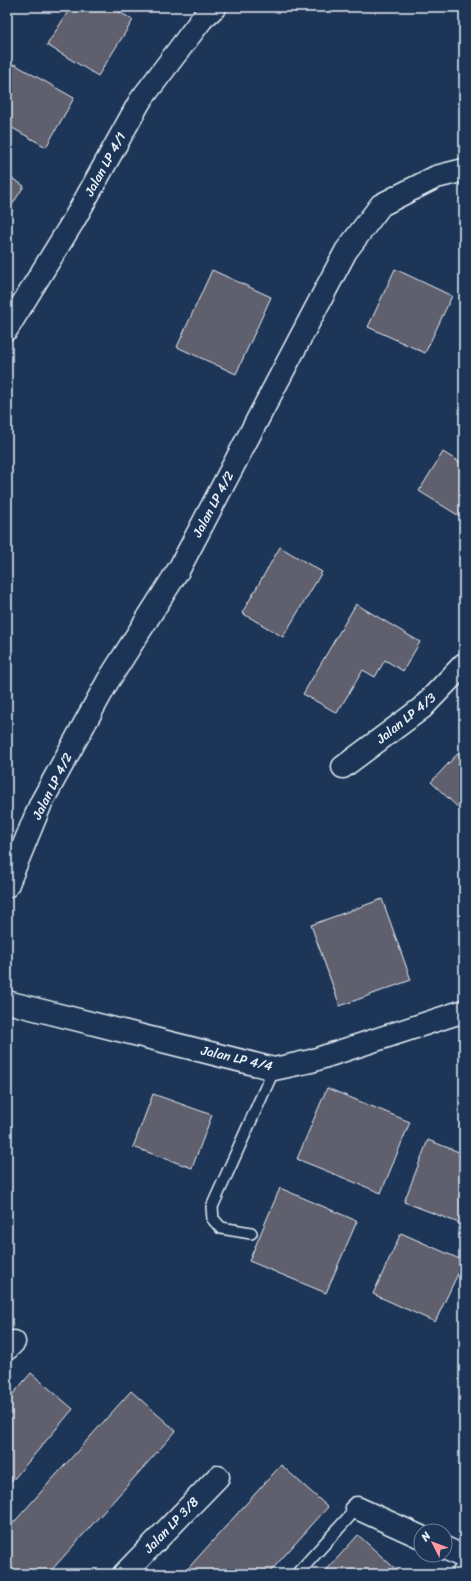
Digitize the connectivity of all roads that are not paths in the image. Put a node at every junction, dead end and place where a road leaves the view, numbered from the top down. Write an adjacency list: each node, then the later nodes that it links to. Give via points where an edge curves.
1 (215, 7): 3 (street, Jalan LP 4/1, via 202,19 140,101 74,220)
2 (464, 170): 6 (street, Jalan LP 4/2, via 436,177 381,205 346,251 179,569 108,681 41,803)
3 (7, 329)
4 (464, 664): 5 (street, Jalan LP 4/3, via 422,708)
5 (343, 767)
6 (7, 886)
7 (7, 1002): 9 (street, Jalan LP 4/4)
8 (462, 1017): 9 (street, Jalan LP 4/4, via 311,1061)
9 (274, 1069): 10 (lane, via 212,1207 213,1219 221,1228)
10 (251, 1233)
11 (218, 1477): 16 (street, Jalan LP 3/8)
12 (357, 1508): 13 (street); 17 (lane)
13 (413, 1533)
14 (453, 1552): 15 (street)
15 (464, 1557)
16 (124, 1574)
17 (296, 1574)

